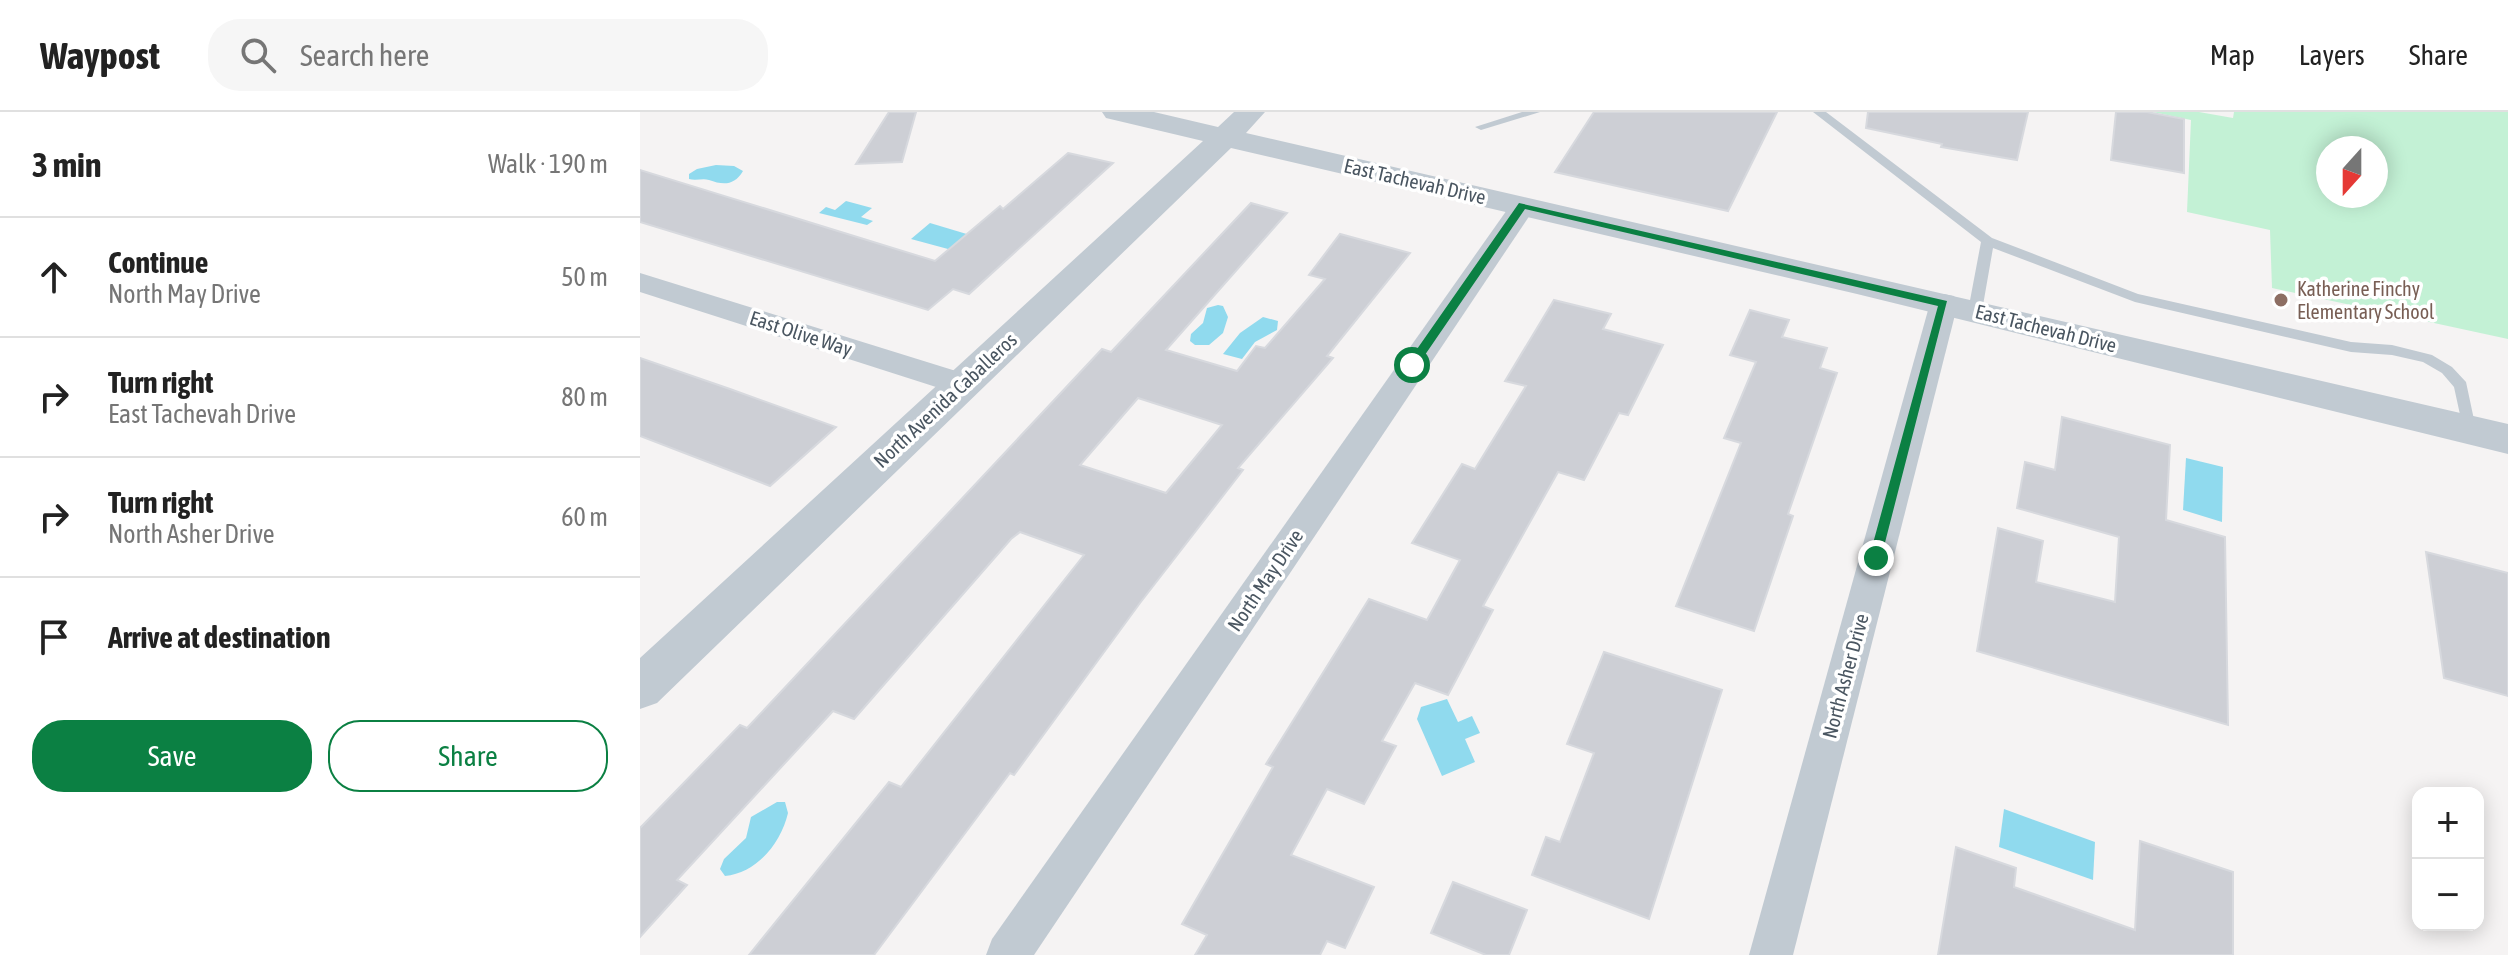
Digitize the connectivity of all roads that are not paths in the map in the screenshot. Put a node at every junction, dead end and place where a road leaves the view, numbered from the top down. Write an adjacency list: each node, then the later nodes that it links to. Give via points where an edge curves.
1 (1116, 112): 4 (street, East Tachevah Drive)
2 (1534, 112): 5 (lane)
3 (1819, 112): 7 (lane)
4 (1238, 124): 6 (street, East Tachevah Drive); 10 (street, North Avenida Caballeros)
5 (1481, 127)
6 (1523, 206): 9 (street, East Tachevah Drive); 14 (street, North May Drive)
7 (1988, 241): 9 (lane); 11 (lane, via 2135,298 2351,347 2427,358 2461,386)
8 (640, 282): 10 (street, East Olive Way)
9 (1959, 307): 11 (street, East Tachevah Drive); 15 (street, North Asher Drive)
10 (961, 384): 13 (street, North Avenida Caballeros)
11 (2469, 429): 12 (street, East Tachevah Drive)
12 (2508, 439)
13 (640, 688)
14 (1008, 955)
15 (1771, 955)

